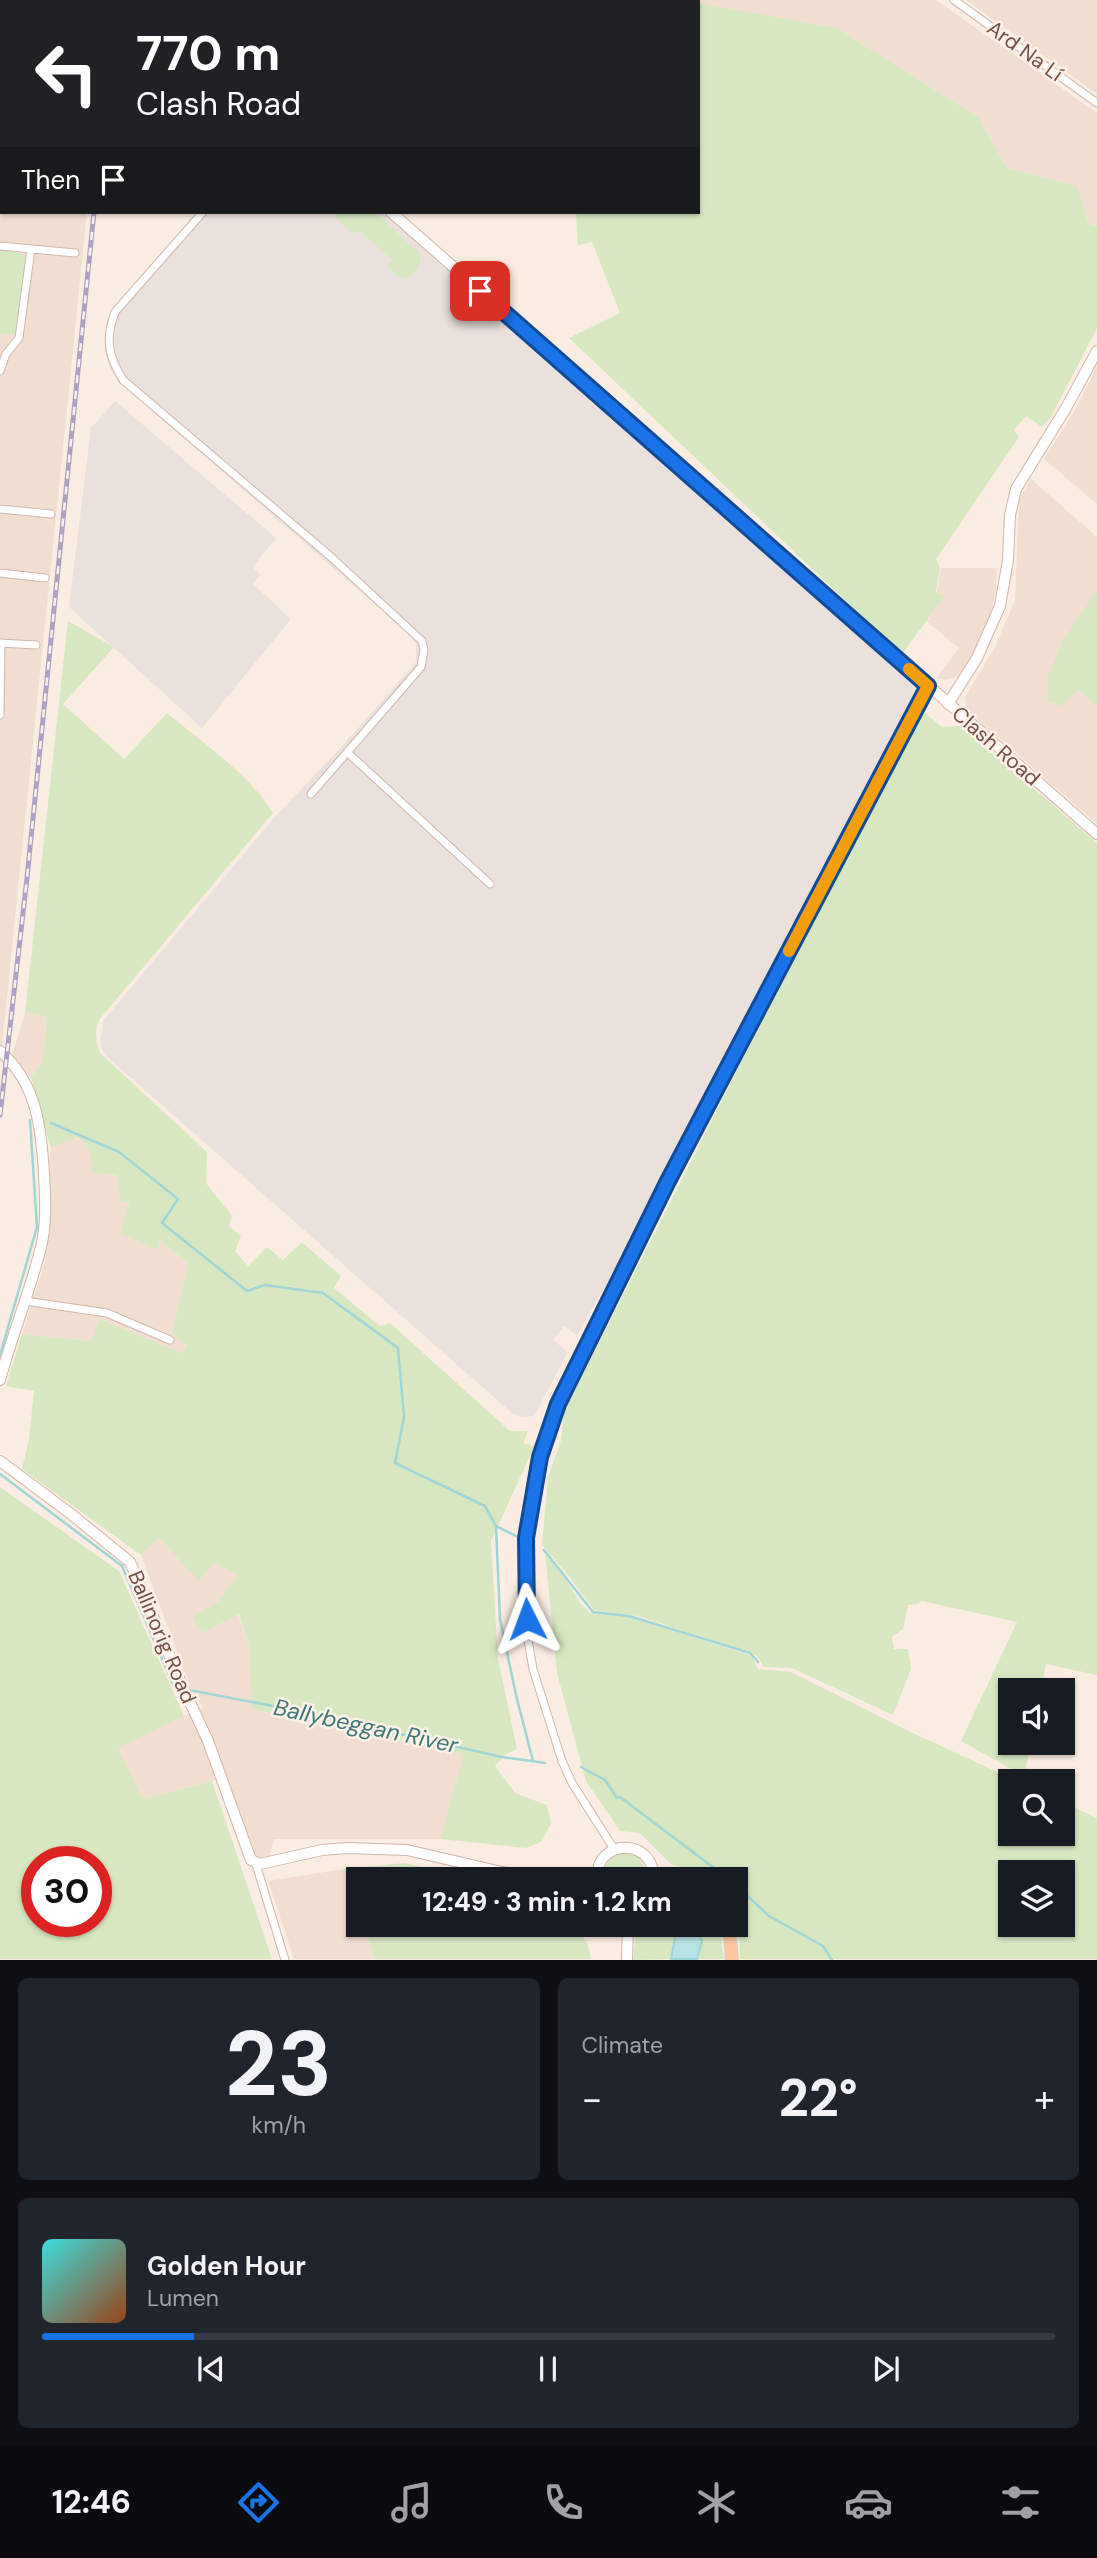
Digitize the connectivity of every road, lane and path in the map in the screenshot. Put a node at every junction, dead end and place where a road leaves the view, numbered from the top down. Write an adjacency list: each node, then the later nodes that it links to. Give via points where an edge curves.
1 (954, 0): 2 (street, Ard Na Lí)
2 (1097, 103)
3 (201, 214): 19 (street, via 115,312 109,329 114,366 123,380 330,556 422,641 421,667)
4 (393, 214): 16 (street, Clash Road)
5 (0, 246): 6 (street)
6 (32, 249): 7 (street); 9 (street, via 19,338)
7 (75, 253)
8 (1097, 351): 17 (street, via 1016,489 1000,606 977,658)
9 (0, 371)
10 (0, 509): 11 (street)
11 (51, 514)
12 (0, 573): 13 (street)
13 (45, 578)
14 (1, 643): 15 (street); 18 (street)
15 (36, 645)
16 (928, 686): 17 (street, Clash Road); 28 (street, via 668,1181 581,1354 540,1457 525,1565 533,1669 562,1761)
17 (948, 704): 21 (street, Clash Road)
18 (0, 715)
19 (347, 752): 20 (street); 22 (street)
20 (311, 794)
21 (1097, 834)
22 (490, 884)
23 (0, 1051): 24 (street, via 30,1095 43,1143 45,1224)
24 (25, 1301): 25 (street, via 107,1313); 26 (street)
25 (170, 1340)
26 (0, 1380)
27 (0, 1461): 29 (street, Ballinorig Road, via 130,1562)
28 (614, 1849): 31 (street); 32 (street, via 640,1851)
29 (256, 1864): 30 (street, via 347,1848 407,1850); 35 (street, Ballinorig Road)
30 (480, 1867)
31 (598, 1867)
32 (652, 1867)
33 (627, 1937): 36 (street)
34 (730, 1937): 37 (main road)
35 (285, 1959)
36 (626, 1959)
37 (732, 1959)

